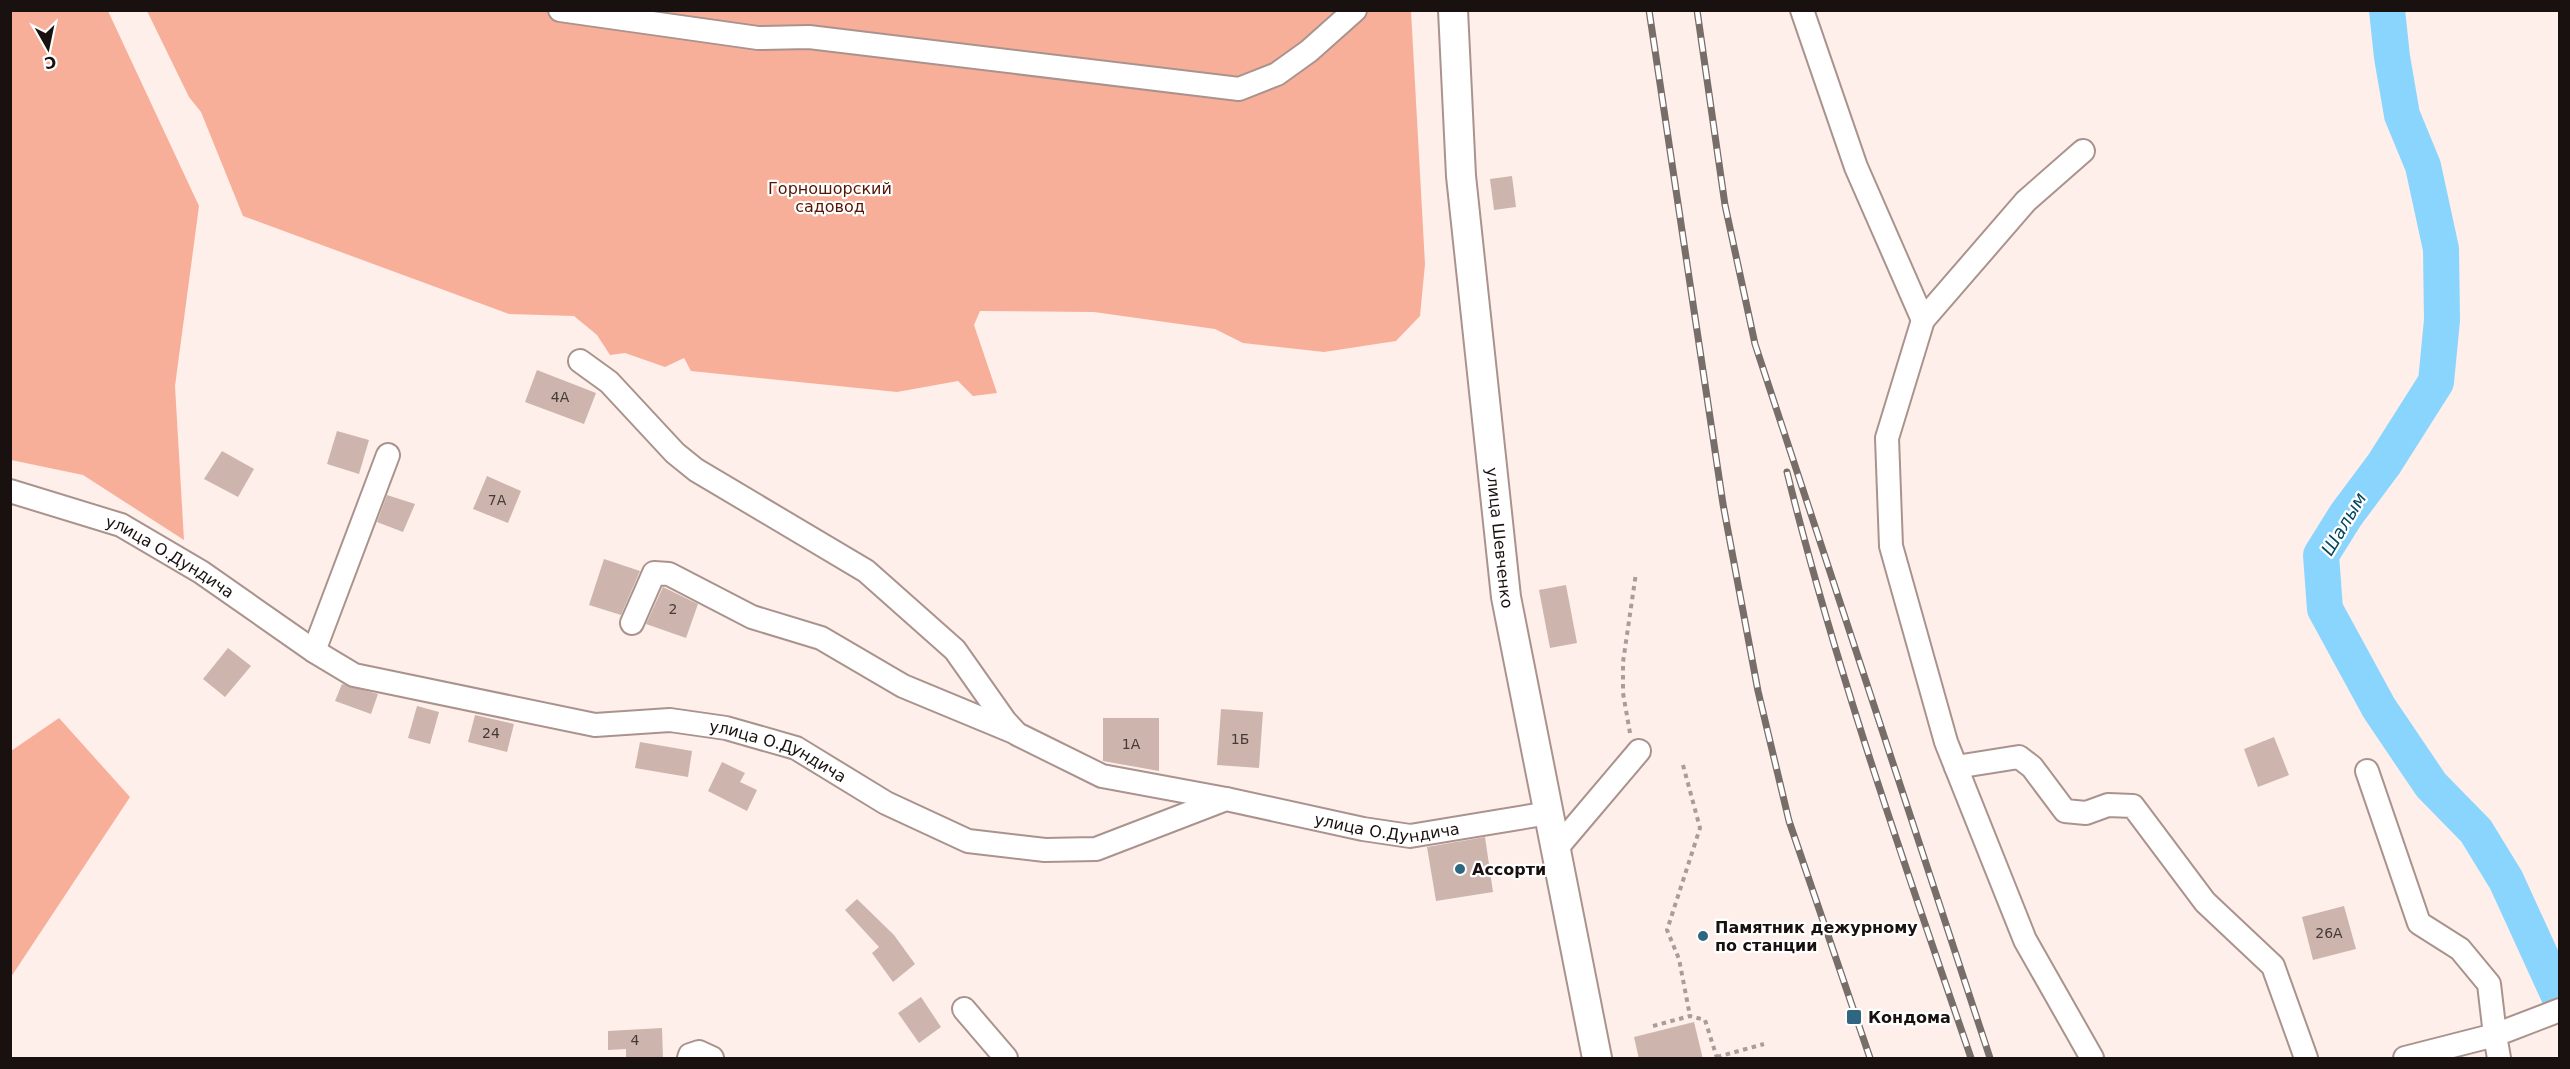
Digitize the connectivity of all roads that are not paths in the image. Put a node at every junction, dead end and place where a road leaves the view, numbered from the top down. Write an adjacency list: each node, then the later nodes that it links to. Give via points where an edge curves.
1 (560, 10): 2 (street, via 758,38 809,37 1239,89 1277,74)
2 (1355, 10)
3 (1453, 10): 17 (main road, улица Шевченко, via 1461,176 1506,597)
4 (1802, 10): 6 (street, via 1856,166)
5 (2083, 151): 6 (street, via 2026,201)
6 (1923, 320): 14 (street, via 1887,438 1891,546)
7 (580, 361): 12 (street, улица О.Дундича, via 609,382 696,470 867,571 892,592 955,650)
8 (388, 455): 11 (street)
9 (10, 491): 11 (street, улица О.Дундича, via 121,525 201,572)
10 (632, 623): 12 (street, улица О.Дундича, via 654,573 669,574 752,617 821,638 903,686)
11 (314, 651): 16 (street, улица О.Дундича, via 354,675 521,711 595,725 670,720 726,728 795,748 886,803 968,841 1045,850 1096,849)
12 (1017, 734): 16 (street, улица О.Дундича, via 1102,776)
13 (1637, 754): 18 (street)
14 (1956, 767): 24 (street, via 2025,940); 25 (street, via 2019,757 2032,767 2065,811 2086,813 2108,805 2133,806 2205,902 2273,966)
15 (2367, 771): 21 (street, via 2419,923 2460,949 2490,984)
16 (1226, 799): 17 (street, улица О.Дундича, via 1410,836)
17 (1549, 813): 18 (main road, улица Шевченко)
18 (1556, 849): 23 (main road, улица Шевченко)
19 (964, 1009): 22 (street)
20 (2559, 1010): 21 (street)
21 (2496, 1035): 26 (street); 27 (street)
22 (1006, 1059)
23 (1597, 1059)
24 (2092, 1059)
25 (2306, 1059)
26 (2404, 1059)
27 (2499, 1059)

